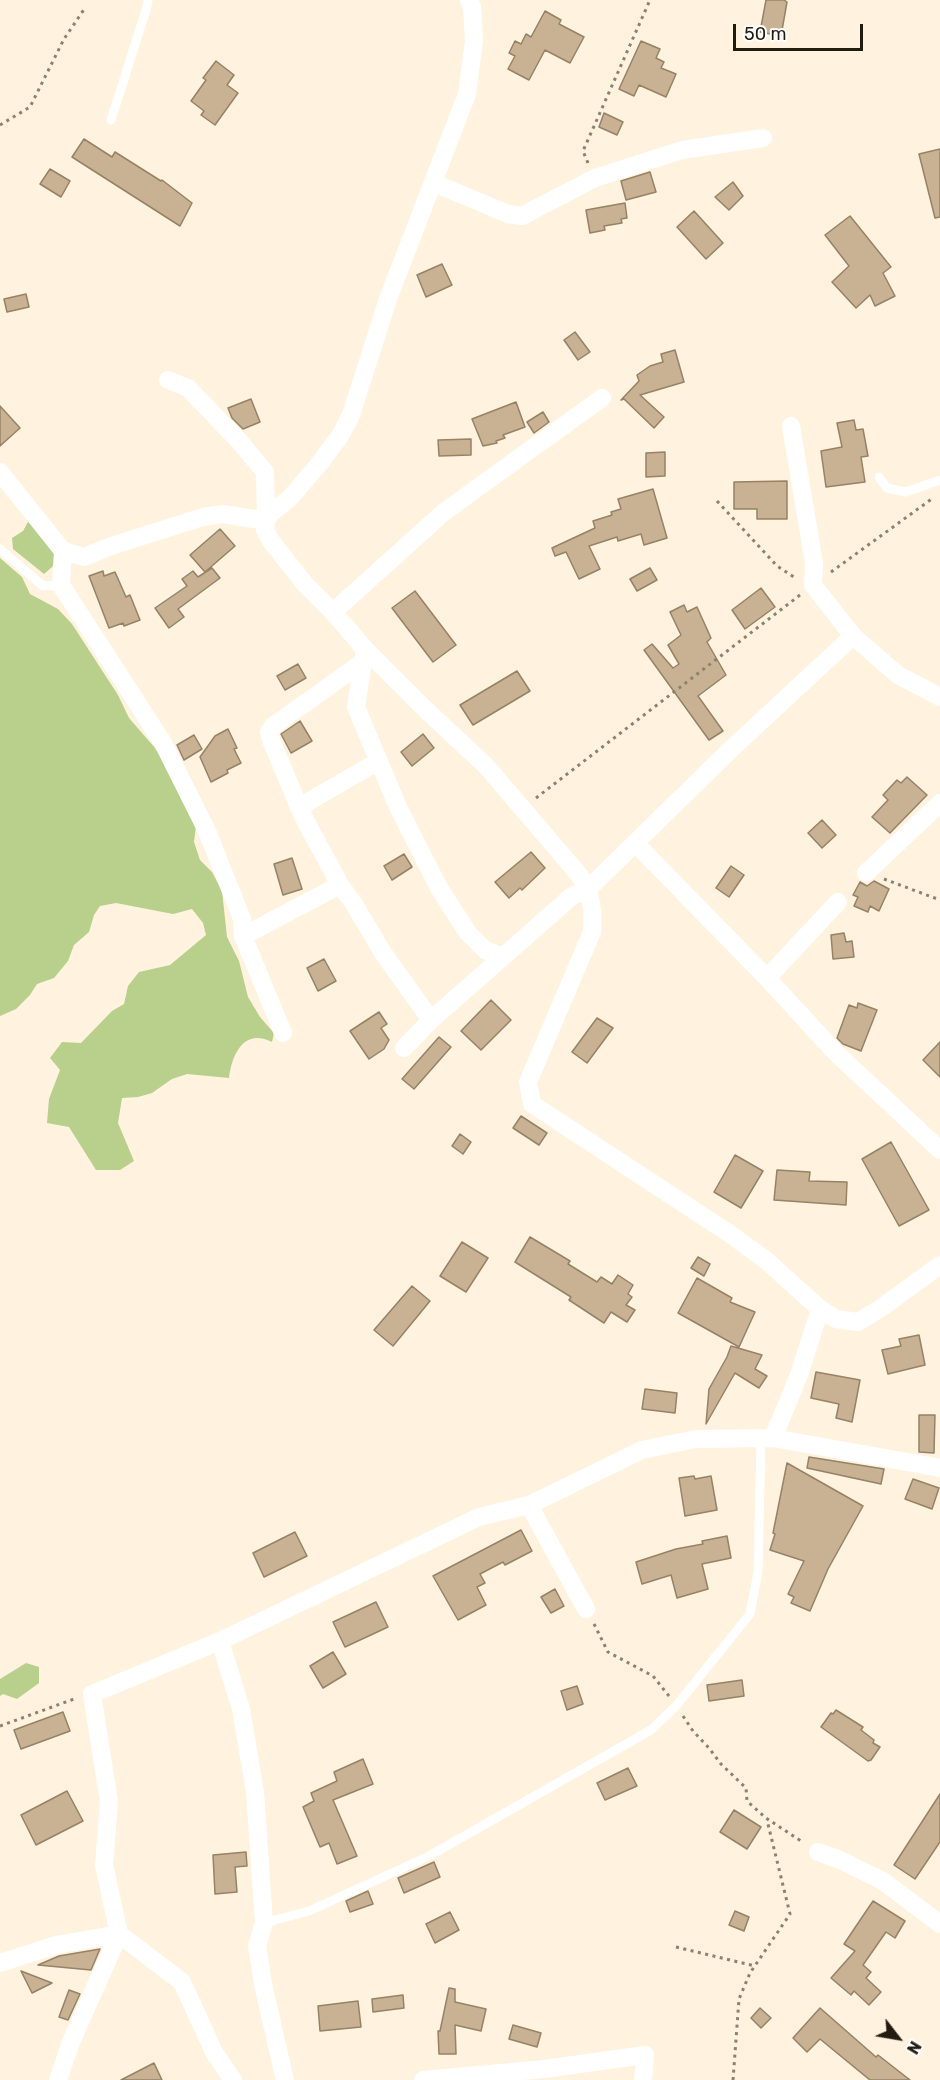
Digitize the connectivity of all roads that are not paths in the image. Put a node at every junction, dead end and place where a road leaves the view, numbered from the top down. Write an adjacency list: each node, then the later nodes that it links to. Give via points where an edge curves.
1 (148, 0): 3 (lane)
2 (469, 0): 5 (street, via 474,41 467,94)
3 (111, 120)
4 (763, 138): 5 (street, via 682,150 595,178 522,216 508,214)
5 (434, 183): 12 (street, via 388,299 351,415 319,464)
6 (168, 380): 12 (street, via 188,388 265,472)
7 (602, 399): 16 (street, via 444,512)
8 (791, 426): 17 (street, via 814,563 813,585)
9 (0, 472): 14 (street)
10 (879, 477): 11 (lane, via 888,488 906,492)
11 (940, 480)
12 (266, 521): 14 (street, via 213,515 84,557); 16 (street, via 265,530 271,541)
13 (0, 549): 15 (lane, via 44,586)
14 (63, 551): 15 (street)
15 (61, 585): 28 (street, via 163,742 207,831 242,919)
16 (333, 612): 18 (street)
17 (853, 636): 19 (street, via 898,675); 23 (street)
18 (364, 655): 20 (street, via 356,707); 22 (street, via 269,732); 26 (street, via 487,767)
19 (940, 697)
20 (379, 761): 22 (street); 29 (street, via 439,888 468,933 485,950)
21 (940, 803): 24 (street)
22 (300, 807): 25 (street)
23 (635, 843): 26 (street); 30 (street)
24 (866, 873)
25 (340, 885): 28 (street); 31 (street)
26 (587, 890): 29 (street, via 572,896); 36 (street, via 594,912 592,932 528,1082 532,1104 734,1236)
27 (838, 902): 30 (street)
28 (243, 936): 32 (street)
29 (503, 957): 31 (street)
30 (767, 978): 34 (street, via 836,1053)
31 (431, 1020): 33 (street)
32 (283, 1034)
33 (404, 1048)
34 (940, 1150)
35 (940, 1265): 36 (street, via 858,1322 836,1319)
36 (820, 1309): 37 (street, via 799,1375)
37 (767, 1438): 38 (street); 39 (street, via 696,1439 642,1450); 43 (lane, via 758,1572 750,1614 676,1706 651,1730 429,1856 309,1911)
38 (940, 1468)
39 (529, 1505): 40 (street); 41 (street, via 479,1517)
40 (586, 1609)
41 (220, 1641): 43 (street, via 241,1709 255,1792); 45 (street, via 92,1694 109,1802 104,1865)
42 (818, 1852): 44 (street, via 884,1881)
43 (264, 1923): 49 (street, via 257,1946)
44 (940, 1924)
45 (120, 1934): 46 (street, via 56,1945); 47 (street, via 70,2042); 48 (street, via 182,1982 214,2052)
46 (0, 1963)
47 (57, 2080)
48 (233, 2080)
49 (285, 2080)
50 (423, 2080): 51 (street, via 645,2055)
51 (643, 2080)

